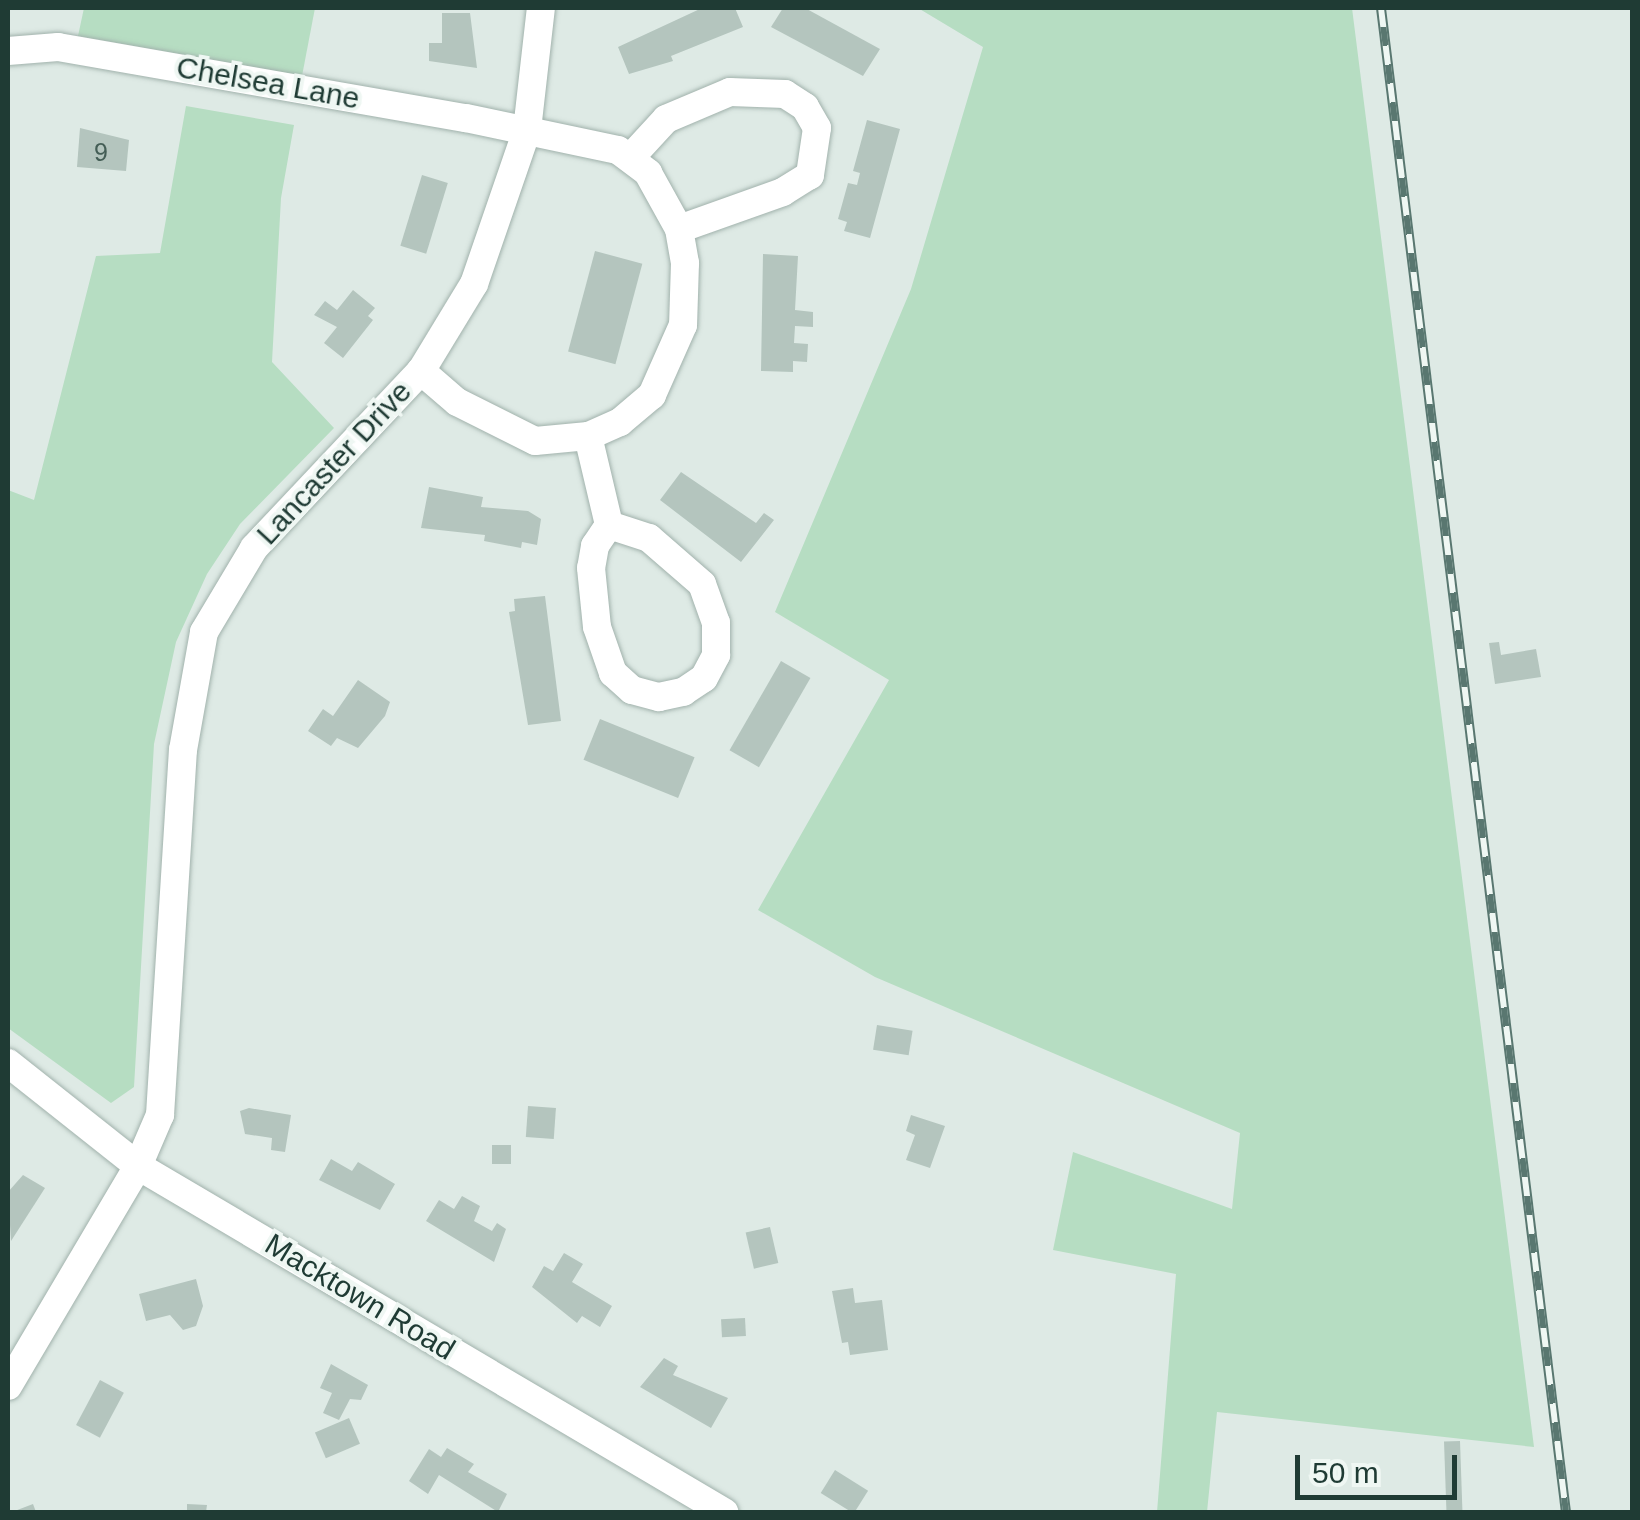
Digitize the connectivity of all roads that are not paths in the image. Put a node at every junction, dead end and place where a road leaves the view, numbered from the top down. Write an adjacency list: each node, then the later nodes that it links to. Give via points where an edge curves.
1 (541, 8): 3 (street, Lancaster Drive)
2 (8, 51): 3 (street, Chelsea Lane, via 58,47)
3 (527, 130): 4 (street, Chelsea Lane); 6 (street, Lancaster Drive, via 474,284)
4 (632, 156): 5 (street); 5 (street, via 666,119 730,92 785,94 805,107 817,128 810,175 783,192)
5 (679, 229): 7 (street, via 683,325 670,366 641,404)
6 (421, 371): 7 (street, via 502,429 536,442); 10 (street, Lancaster Drive, via 254,548 204,632 183,750 160,1115)
7 (588, 436): 8 (street)
8 (610, 525): 8 (street, via 649,538 702,584 716,623 716,655 704,678 683,692 659,697 632,690 613,673 597,627 591,568 594,546)
9 (8, 1063): 10 (street, Macktown Road)
10 (138, 1166): 11 (street, Lancaster Drive); 12 (street, Macktown Road)
11 (8, 1386)
12 (724, 1512)

